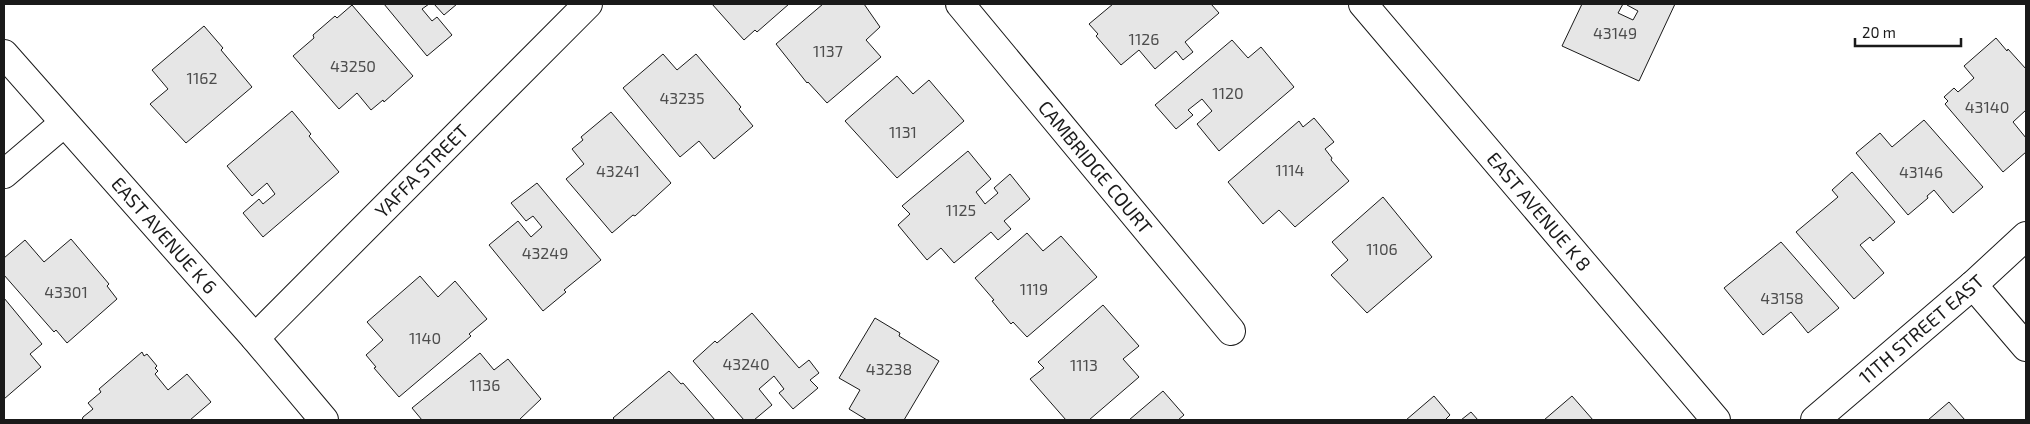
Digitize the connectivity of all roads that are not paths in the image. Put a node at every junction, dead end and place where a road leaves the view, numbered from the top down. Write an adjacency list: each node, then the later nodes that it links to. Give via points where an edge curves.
1 (588, 4): 10 (street, YAFFA STREET)
2 (960, 4): 9 (street, CAMBRIDGE COURT)
3 (1363, 4): 13 (street, EAST AVENUE K 8)
4 (4, 54): 5 (street, EAST AVENUE K 6)
5 (64, 123): 6 (street); 10 (street, EAST AVENUE K 6)
6 (4, 174)
7 (2026, 236): 8 (street, 11TH STREET EAST)
8 (1973, 284): 11 (street); 14 (street, 11TH STREET EAST)
9 (1231, 331)
10 (255, 338): 12 (street, EAST AVENUE K 6)
11 (2026, 348)
12 (324, 420)
13 (1716, 420)
14 (1815, 420)

